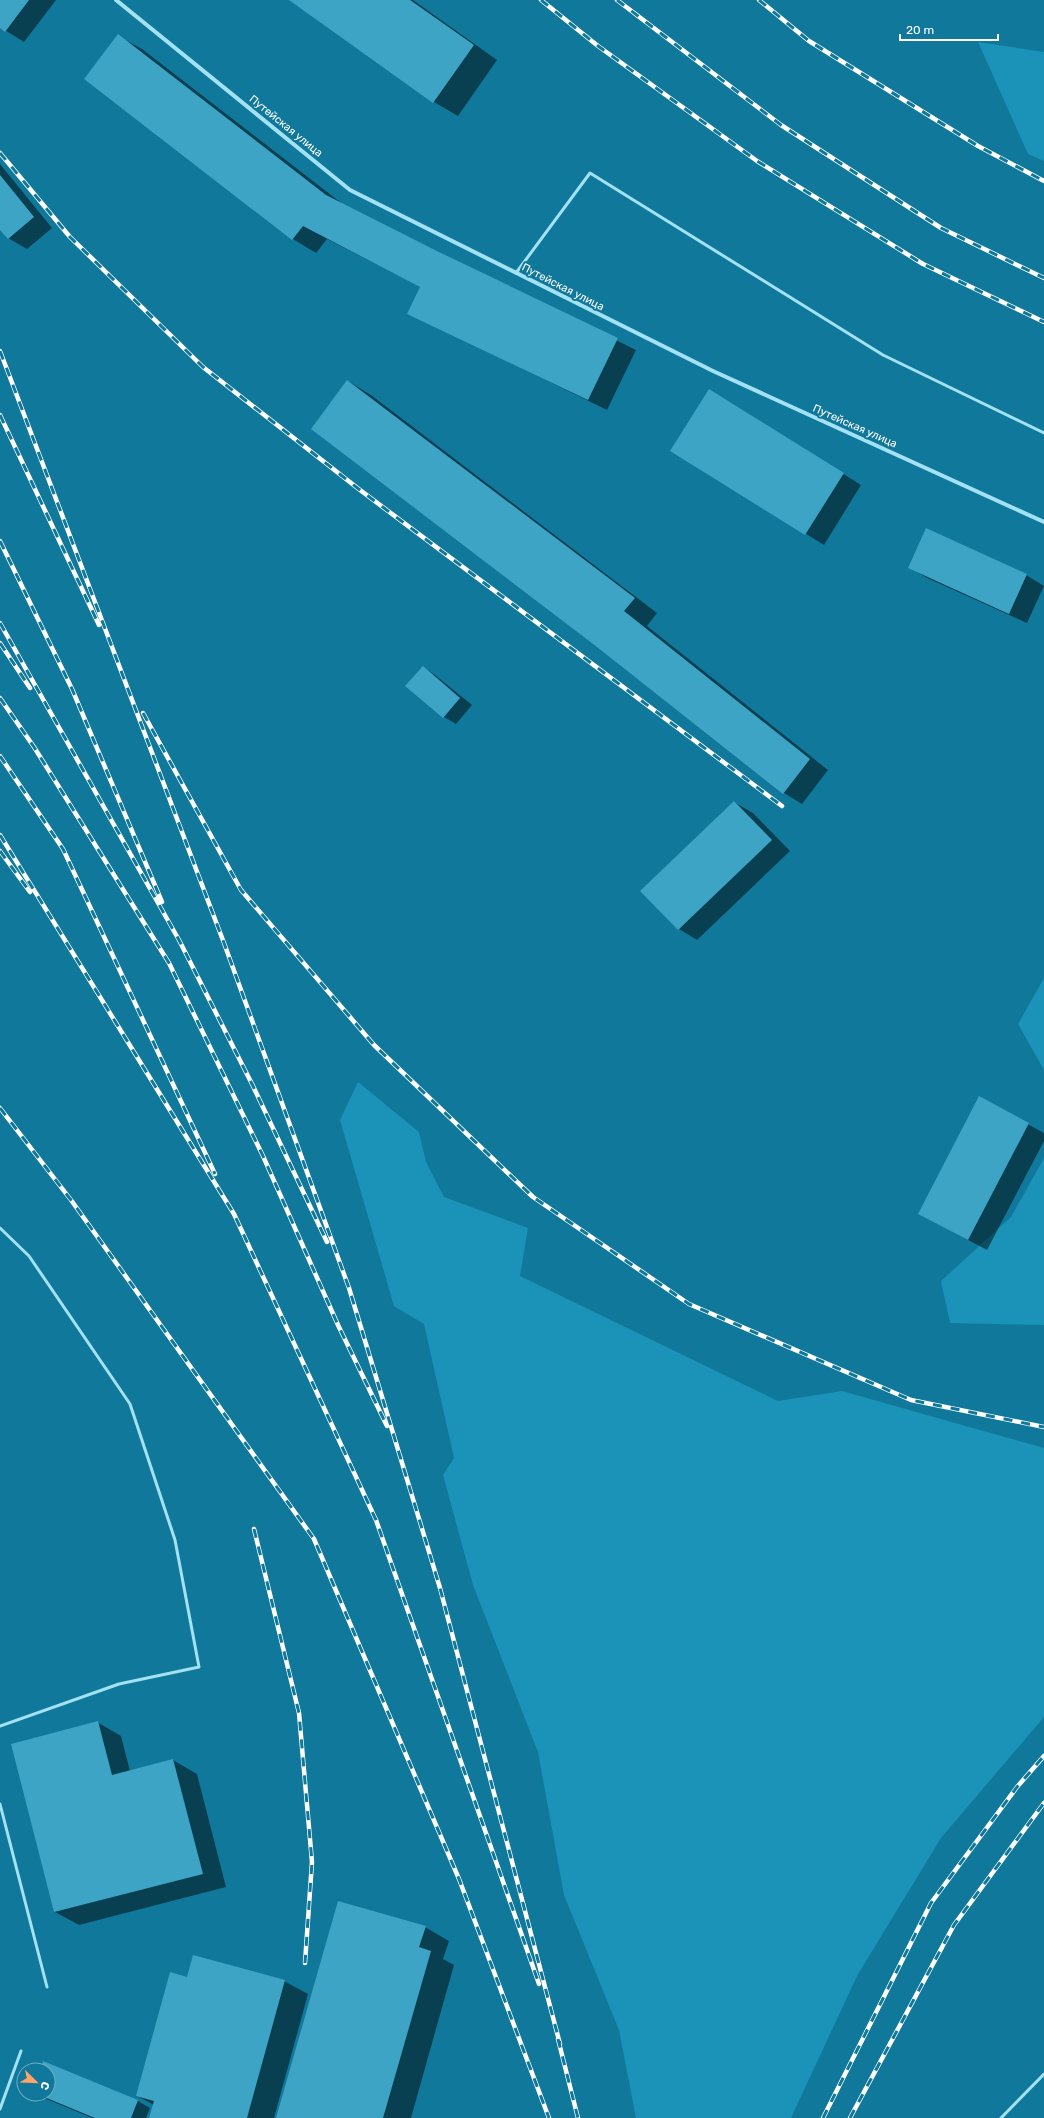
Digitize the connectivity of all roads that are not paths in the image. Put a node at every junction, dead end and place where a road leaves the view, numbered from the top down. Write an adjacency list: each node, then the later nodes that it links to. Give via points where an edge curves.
1 (116, 0): 2 (street, Путейская улица, via 350,190)
2 (516, 273): 3 (lane, via 590,173 883,355); 4 (street, Путейская улица, via 712,371)
3 (1044, 433)
4 (1044, 522)
5 (0, 1228): 6 (lane, via 29,1256 130,1404 175,1540 199,1667 119,1684)
6 (0, 1726)
7 (0, 1804): 8 (lane)
8 (47, 1987)
9 (21, 2051): 11 (lane)
10 (1044, 2074): 12 (lane)
11 (0, 2109)
12 (1001, 2118)

